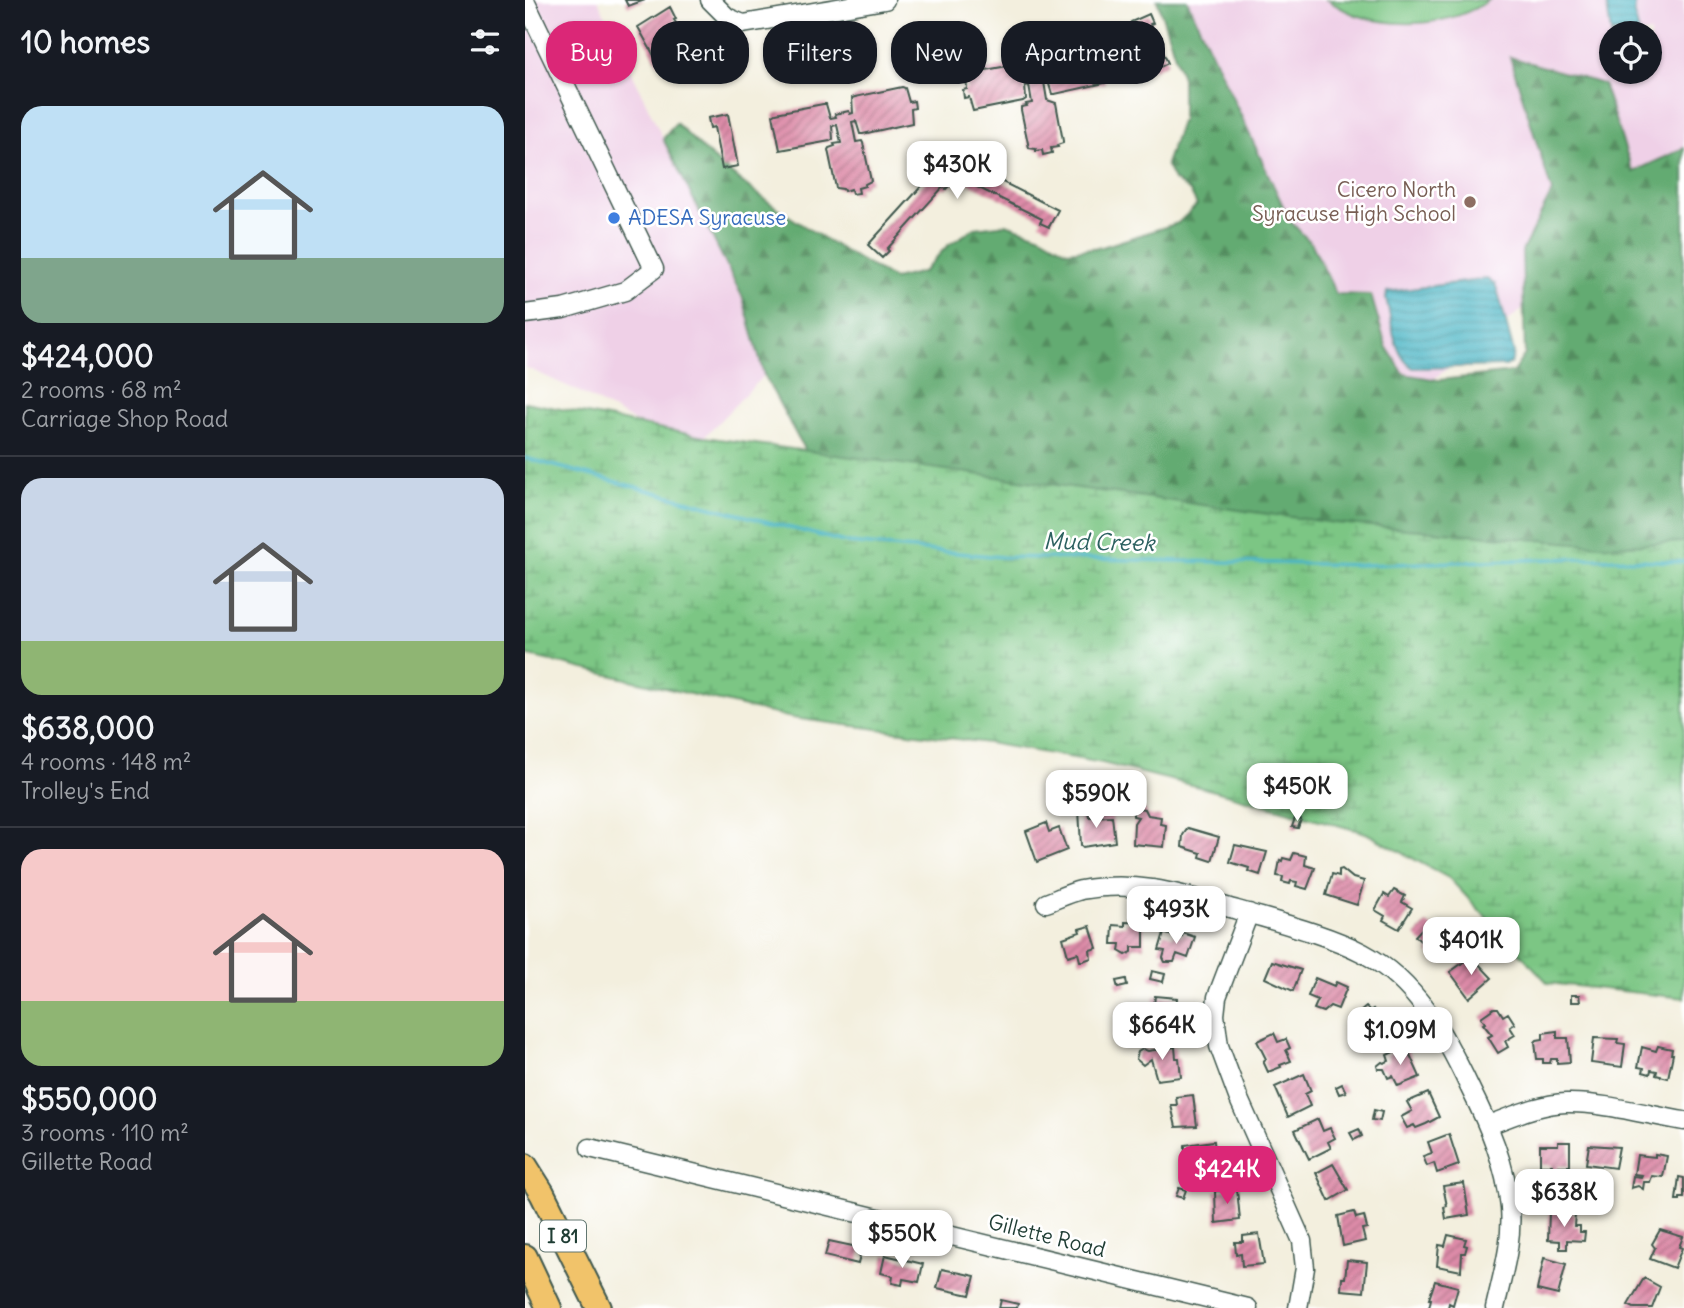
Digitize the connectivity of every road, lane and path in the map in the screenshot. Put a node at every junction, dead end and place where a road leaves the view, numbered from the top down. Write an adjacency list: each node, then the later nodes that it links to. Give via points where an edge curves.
1 (711, 0): 2 (street, via 727,17 744,24)
2 (885, 0)
3 (525, 1): 4 (street, via 654,269 625,291 563,309)
4 (525, 314)
5 (1046, 903): 6 (street, via 1080,891 1123,886 1163,889)
6 (1249, 914): 8 (street, via 1363,953 1410,989 1447,1040); 15 (street, via 1217,997 1215,1015 1219,1046 1238,1097 1302,1241 1305,1268)
7 (1684, 1121): 8 (street, via 1567,1103)
8 (1488, 1125): 16 (street, via 1506,1183 1510,1226)
9 (590, 1148): 14 (street, Gillette Road)
10 (525, 1166): 13 (highway, I 81)
11 (525, 1257): 12 (highway, I 81)
12 (549, 1308)
13 (599, 1308)
14 (1248, 1308)
15 (1298, 1308)
16 (1495, 1308)

